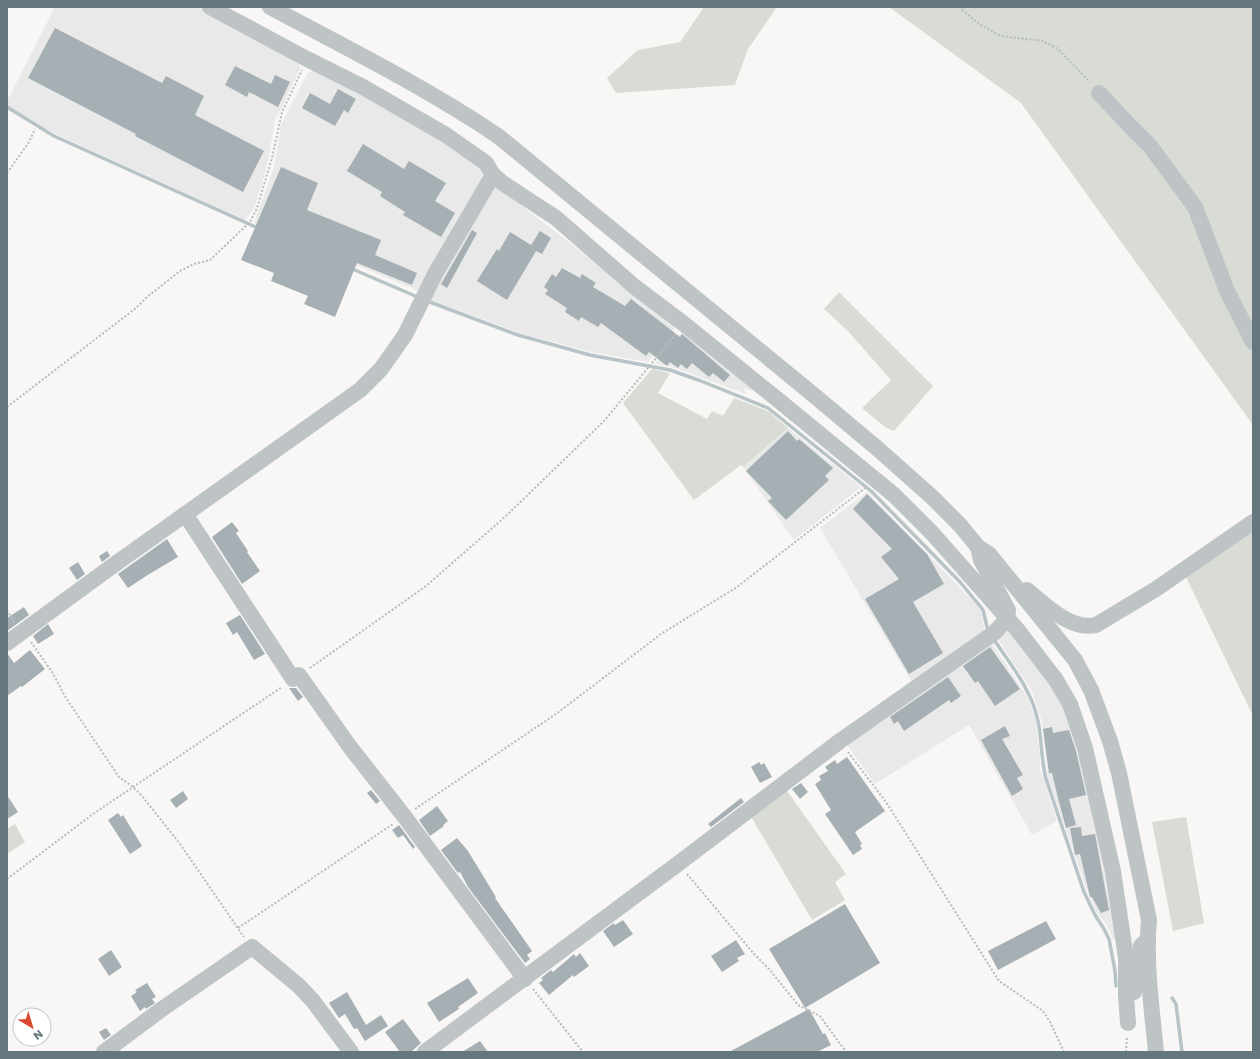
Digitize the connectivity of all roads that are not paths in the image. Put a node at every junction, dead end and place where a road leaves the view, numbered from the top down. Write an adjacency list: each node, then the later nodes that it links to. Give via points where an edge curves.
1 (210, 7): 4 (street, via 363,87 446,135 486,163)
2 (270, 7): 8 (street, via 424,89 498,136 878,448 932,497)
3 (1099, 93): 5 (street, via 1150,146 1195,208 1227,290)
4 (494, 175): 6 (street, via 434,274 405,335 381,369 360,390); 10 (street, via 556,218 635,287 894,495 932,533)
5 (1253, 342)
6 (185, 514): 11 (street); 13 (street, via 296,677)
7 (1253, 522): 9 (street, via 1156,589 1096,625 1075,624 1054,612 1023,587)
8 (978, 547): 9 (street, via 989,554); 10 (street, via 981,560 1008,610)
9 (1010, 582): 12 (street, via 1075,660 1098,708 1119,773 1150,920)
10 (1007, 618): 12 (street, via 1056,680 1070,704 1085,748 1113,871 1126,958 1128,1023 1141,946); 13 (street, via 990,636 840,741)
11 (7, 643)
12 (1148, 936): 17 (street)
13 (525, 978): 16 (street)
14 (104, 1052): 15 (street, via 162,1008 252,947 299,986)
15 (352, 1052)
16 (425, 1052)
17 (1156, 1052)

